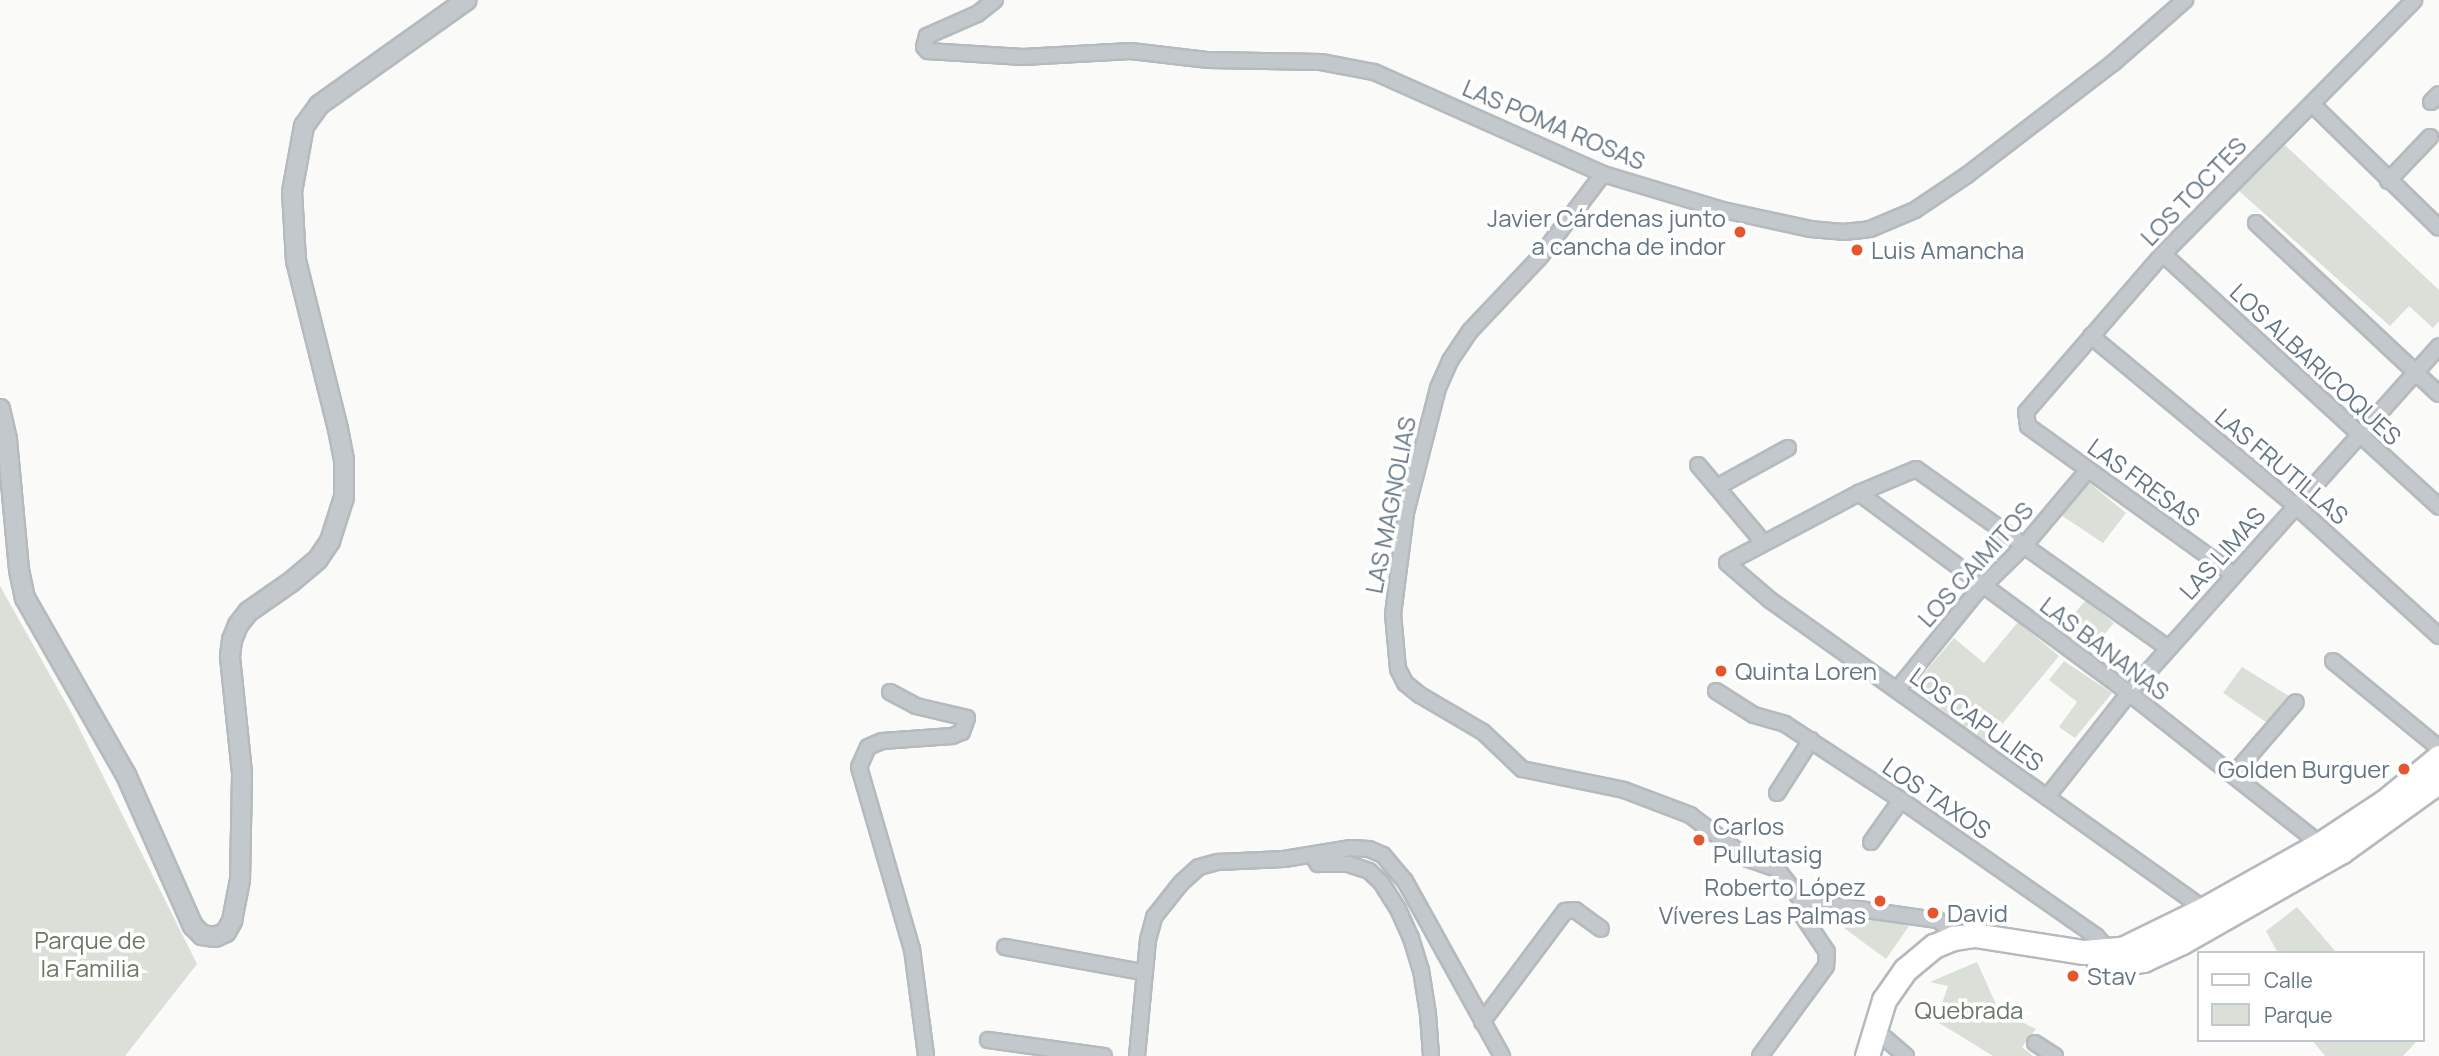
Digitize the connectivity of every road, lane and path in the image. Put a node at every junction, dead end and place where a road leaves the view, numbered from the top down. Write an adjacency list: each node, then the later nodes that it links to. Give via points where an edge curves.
1 (467, 0): 16 (street, via 319,105 304,126 292,192 295,252 338,429 344,497 330,541 318,559 248,612 232,640 242,773 240,880 232,921 226,932 215,937 202,935 193,926 126,775 25,598)
2 (995, 0): 7 (street, LAS POMA ROSAS, via 977,14 928,36 924,47 928,51 1023,58 1131,51 1208,60 1321,62 1374,72)
3 (2185, 0): 7 (street, LAS POMA ROSAS, via 2113,63 1967,175 1915,210 1870,229 1843,233 1810,229 1723,210)
4 (2414, 0): 5 (street, LOS TOCTES)
5 (2312, 104): 8 (street); 11 (street, LOS TOCTES)
6 (2430, 137): 8 (street)
7 (1603, 174): 49 (street, LAS MAGNOLIAS, via 1540,257 1470,331 1438,388 1406,513 1393,614 1398,669 1405,683 1483,732 1522,769 1607,786 1678,809 1754,862 1777,869)
8 (2388, 181): 10 (street)
9 (2256, 223): 14 (street)
10 (2439, 228)
11 (2163, 254): 12 (street, LOS TOCTES); 18 (street, LOS ALBARICOQUES)
12 (2091, 336): 17 (street, LOS TOCTES, via 2026,412); 24 (street, LAS FRUTILLAS)
13 (2436, 355): 14 (street, LAS LIMAS)
14 (2416, 371): 15 (street); 18 (street, LAS LIMAS)
15 (2439, 394)
16 (0, 409)
17 (2028, 426): 21 (street, LAS FRESAS)
18 (2358, 435): 24 (street, LAS LIMAS); 25 (street, LOS ALBARICOQUES)
19 (1788, 448): 22 (street)
20 (1698, 465): 22 (street)
21 (2088, 470): 27 (street, LOS CAIMITOS); 28 (street, LAS FRESAS)
22 (1717, 487): 26 (street)
23 (1859, 494): 26 (street); 27 (street, via 1916,469); 29 (street, LAS BANANAS)
24 (2296, 506): 28 (street, LAS LIMAS); 30 (street, LAS FRUTILLAS)
25 (2439, 507)
26 (1763, 542): 33 (street, LOS CAPULIES, via 1727,563 1770,600)
27 (2024, 546): 29 (street, LOS CAIMITOS); 31 (street)
28 (2233, 574): 31 (street, LAS LIMAS)
29 (1984, 585): 33 (street, LOS CAIMITOS); 36 (street, LAS BANANAS)
30 (2439, 636)
31 (2168, 648): 36 (street, LAS LIMAS)
32 (2333, 661): 39 (street)
33 (1897, 690): 44 (street, LOS CAPULIES)
34 (1716, 691): 38 (street, LOS TAXOS, via 1754,715 1785,724)
35 (890, 692): 61 (street, via 916,706 967,719 962,732 952,736 882,741 868,747 859,768 912,948)
36 (2129, 693): 41 (street, LAS BANANAS); 44 (street, LAS LIMAS)
37 (2296, 702): 41 (street)
38 (1811, 740): 43 (street); 45 (street, LOS TAXOS)
39 (2439, 748)
40 (2439, 757): 47 (main road, via 2384,802)
41 (2233, 775): 47 (street, LAS BANANAS)
42 (2439, 781): 54 (main road, via 2342,851 2182,942 2143,960)
43 (1777, 793)
44 (2047, 797): 50 (street, LOS CAPULIES)
45 (1901, 800): 46 (street); 54 (street, LOS TAXOS, via 2096,936)
46 (1871, 842)
47 (2320, 844): 50 (main road)
48 (1312, 855): 55 (street, via 1199,867 1154,917); 57 (street, via 1351,848 1383,855 1425,912); 64 (street, via 1318,864 1348,864 1369,872 1398,909 1420,970)
49 (1802, 901): 52 (street, via 1938,920); 66 (street, LAS MAGNOLIAS, via 1801,915 1827,952 1826,966)
50 (2204, 909): 54 (main road)
51 (1601, 929): 57 (street, via 1575,910 1565,911)
52 (1954, 943): 54 (main road, via 1985,936); 56 (main road)
53 (1005, 947): 55 (street)
54 (2111, 958)
55 (1143, 972): 63 (street)
56 (1909, 974): 60 (main road); 67 (main road, via 1884,1000)
57 (1482, 1022): 65 (street)
58 (988, 1040): 62 (street)
59 (2035, 1043): 69 (street)
60 (1883, 1047): 68 (street)
61 (926, 1056)
62 (1104, 1056)
63 (1137, 1056)
64 (1431, 1056)
65 (1502, 1056)
66 (1760, 1056)
67 (1867, 1056)
68 (1906, 1056)
69 (2055, 1056)

